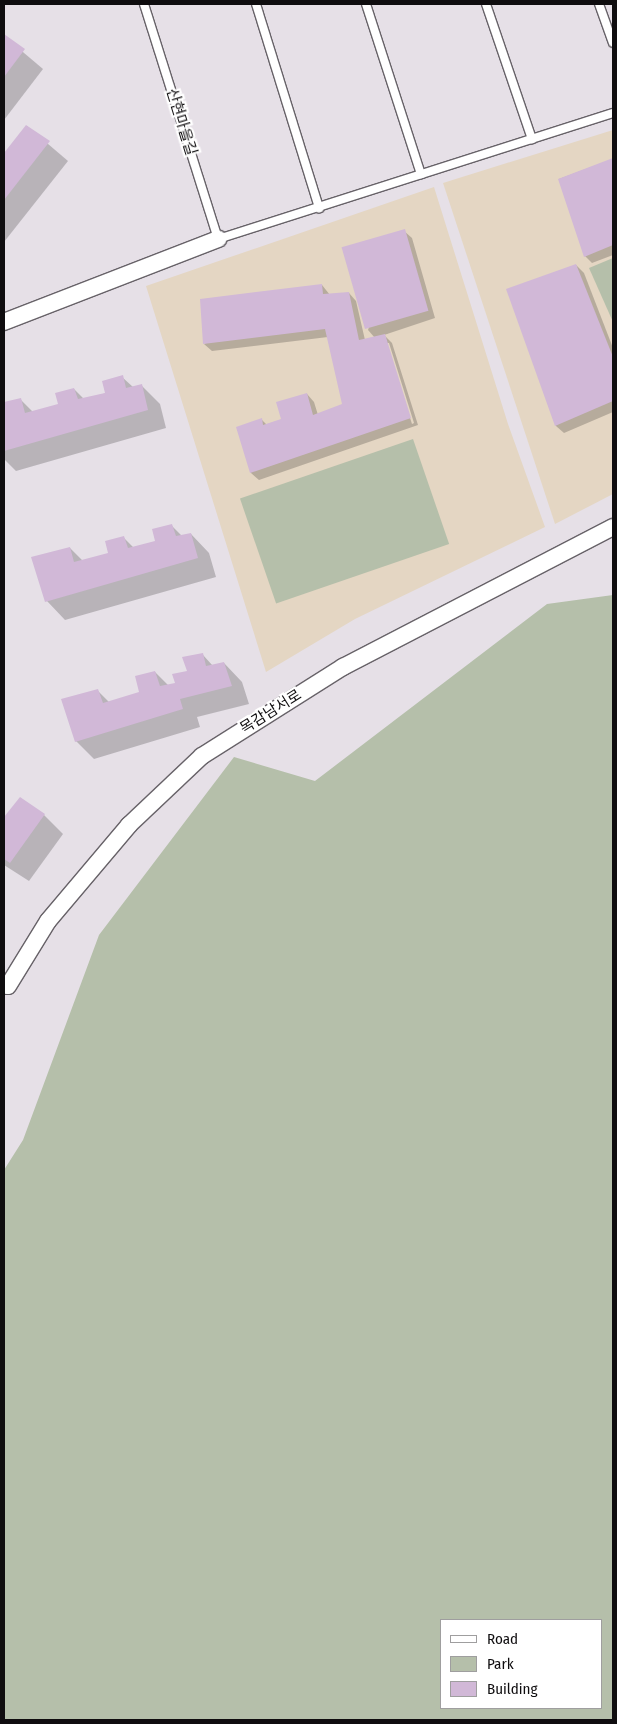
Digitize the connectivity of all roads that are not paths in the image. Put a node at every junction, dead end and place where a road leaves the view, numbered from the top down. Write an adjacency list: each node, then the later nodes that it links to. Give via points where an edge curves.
1 (144, 4): 11 (lane, 산현마을길)
2 (256, 4): 10 (lane)
3 (366, 4): 9 (lane)
4 (486, 4): 8 (lane)
5 (599, 4): 6 (lane)
6 (613, 43)
7 (613, 114): 8 (lane)
8 (532, 139): 9 (lane)
9 (421, 174): 10 (lane)
10 (319, 208): 11 (lane)
11 (218, 239): 12 (street)
12 (4, 322)
13 (613, 527): 14 (street, 목감남서로, via 343,668 202,756 130,825 48,921)
14 (5, 988)

